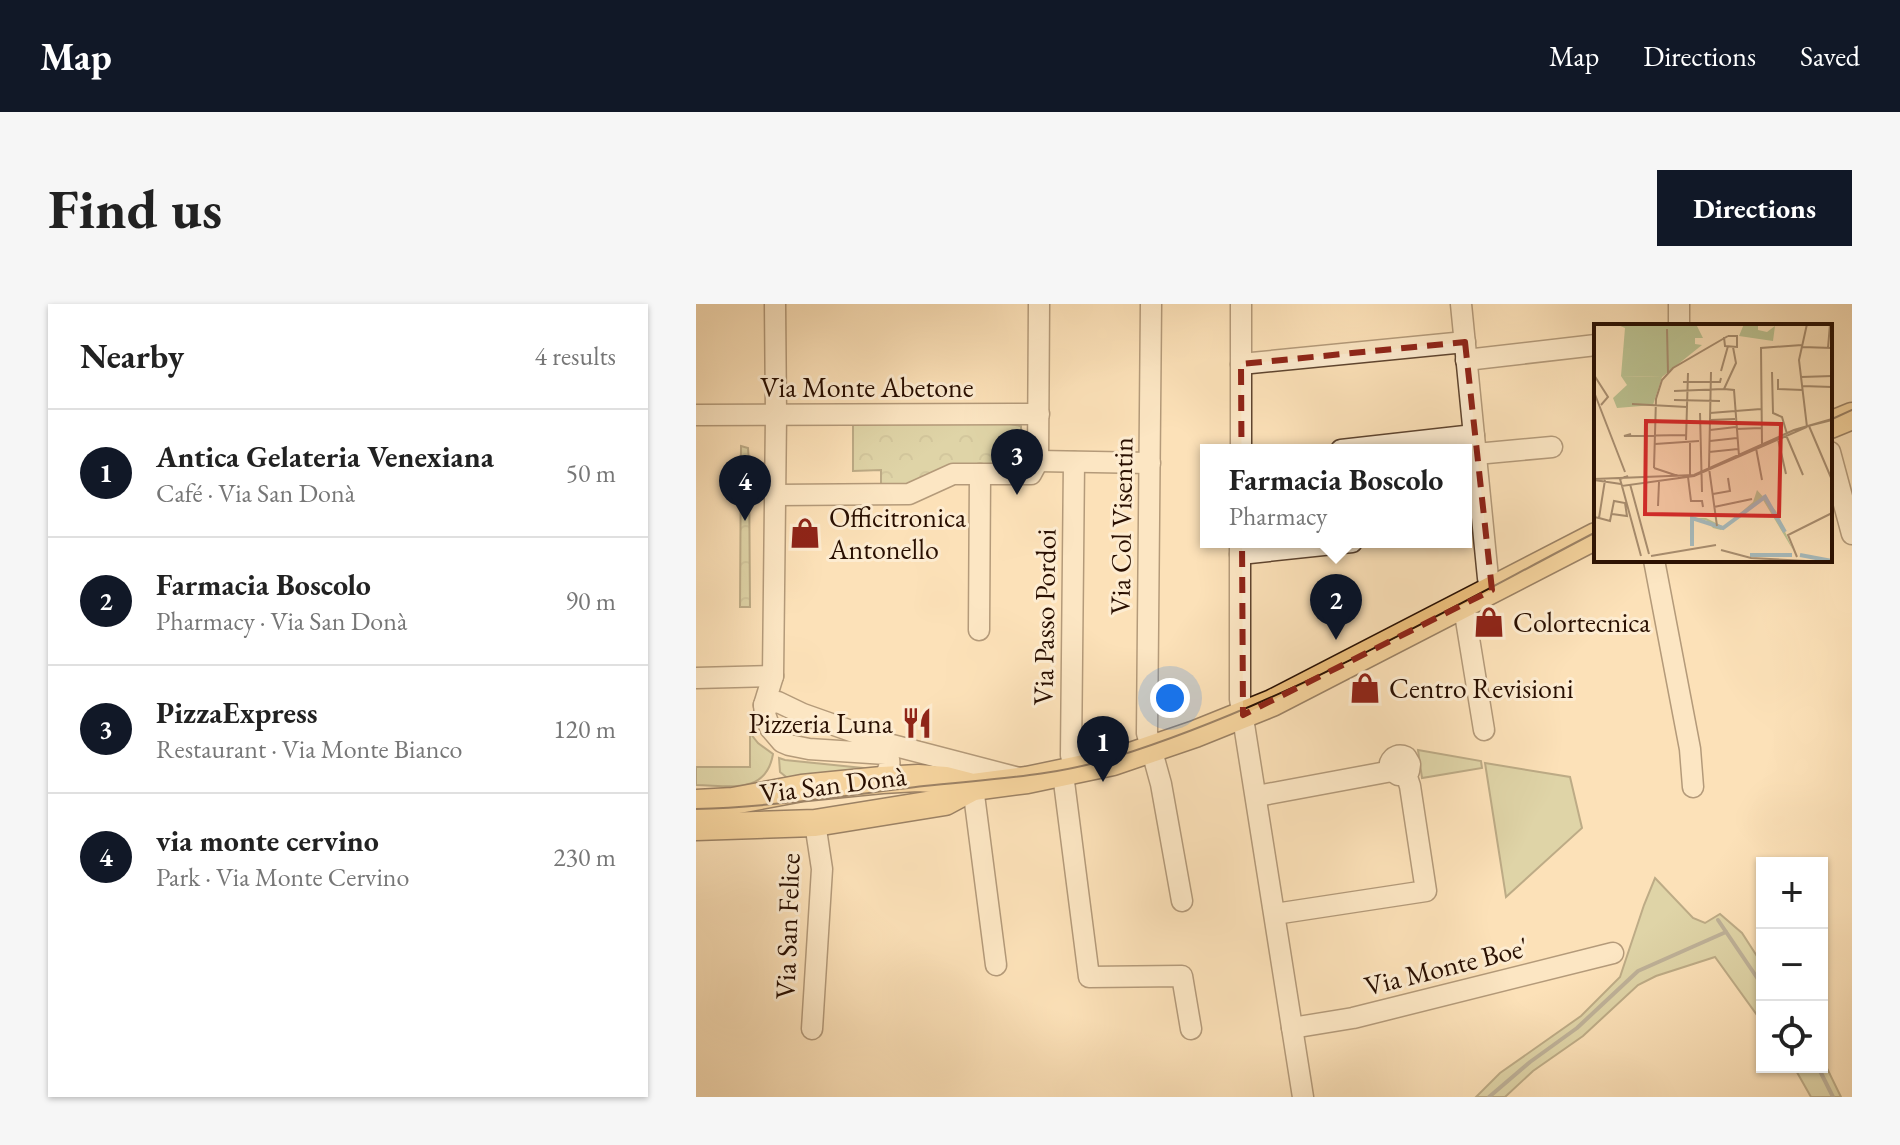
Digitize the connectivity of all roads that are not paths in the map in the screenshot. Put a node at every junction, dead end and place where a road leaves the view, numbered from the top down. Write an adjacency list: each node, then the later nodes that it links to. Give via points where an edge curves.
1 (775, 304): 11 (street)
2 (1039, 304): 9 (street)
3 (1151, 304): 21 (street, Via Col Visentin)
4 (1241, 304): 8 (street)
5 (1461, 304): 7 (street)
6 (1594, 345): 7 (street)
7 (1466, 351): 8 (street); 16 (street)
8 (1241, 364): 14 (street)
9 (1039, 414): 11 (street, Via Monte Abetone); 19 (street)
10 (696, 415): 11 (street, Via Monte Abetone)
11 (776, 415): 23 (street)
12 (1852, 416): 13 (main road)
13 (1832, 424)
14 (1241, 444)
15 (1472, 445): 16 (street)
16 (1475, 445): 17 (street); 24 (street)
17 (1552, 447)
18 (1832, 459): 25 (street)
19 (1038, 461): 20 (street); 22 (street, via 1031,474)
20 (1074, 462): 21 (street); 39 (street, Via Passo Pordoi)
21 (1150, 463): 38 (street, Via Col Visentin, via 1147,733)
22 (980, 474): 23 (street, via 953,474 909,494); 31 (street)
23 (775, 495): 32 (street)
24 (1475, 529): 29 (street)
25 (1852, 534)
26 (1594, 537): 29 (main road, Via San Donà)
27 (1240, 548): 36 (street)
28 (1654, 562): 44 (street)
29 (1492, 590): 30 (main road, Via San Donà)
30 (1459, 607): 36 (main road, Via San Donà); 37 (street, via 1466,620)
31 (979, 630)
32 (773, 676): 33 (street); 34 (street); 35 (street)
33 (696, 678)
34 (764, 705): 35 (street); 40 (street, via 770,728 789,745 886,754 889,768)
35 (787, 705): 41 (street, via 888,744)
36 (1243, 715): 38 (main road, Via San Donà); 45 (street)
37 (1484, 730)
38 (1152, 749): 39 (main road, Via San Donà); 49 (street, Via Col Visentin)
39 (1069, 772): 42 (main road, Via San Donà); 55 (street, Via Passo Pordoi, via 1089,977 1182,976)
40 (882, 780): 41 (main road, Via San Donà); 46 (main road, Via San Donà)
41 (942, 780): 42 (street); 43 (main road, Via San Donà); 47 (main road, Via San Donà)
42 (1027, 780): 43 (main road, Via San Donà)
43 (973, 787): 52 (street)
44 (1693, 787)
45 (1257, 796): 50 (street); 50 (street, via 1399,773 1410,786 1426,891)
46 (696, 803)
47 (815, 823): 48 (main road, Via San Donà); 54 (street, Via San Felice, via 822,869)
48 (696, 827)
49 (1182, 901)
50 (1275, 914): 53 (street)
51 (1613, 953): 53 (street, Via Monte Boe', via 1353,1018)
52 (996, 965)
53 (1292, 1028): 56 (street)
54 (812, 1029)
55 (1191, 1029)
56 (1303, 1097)

